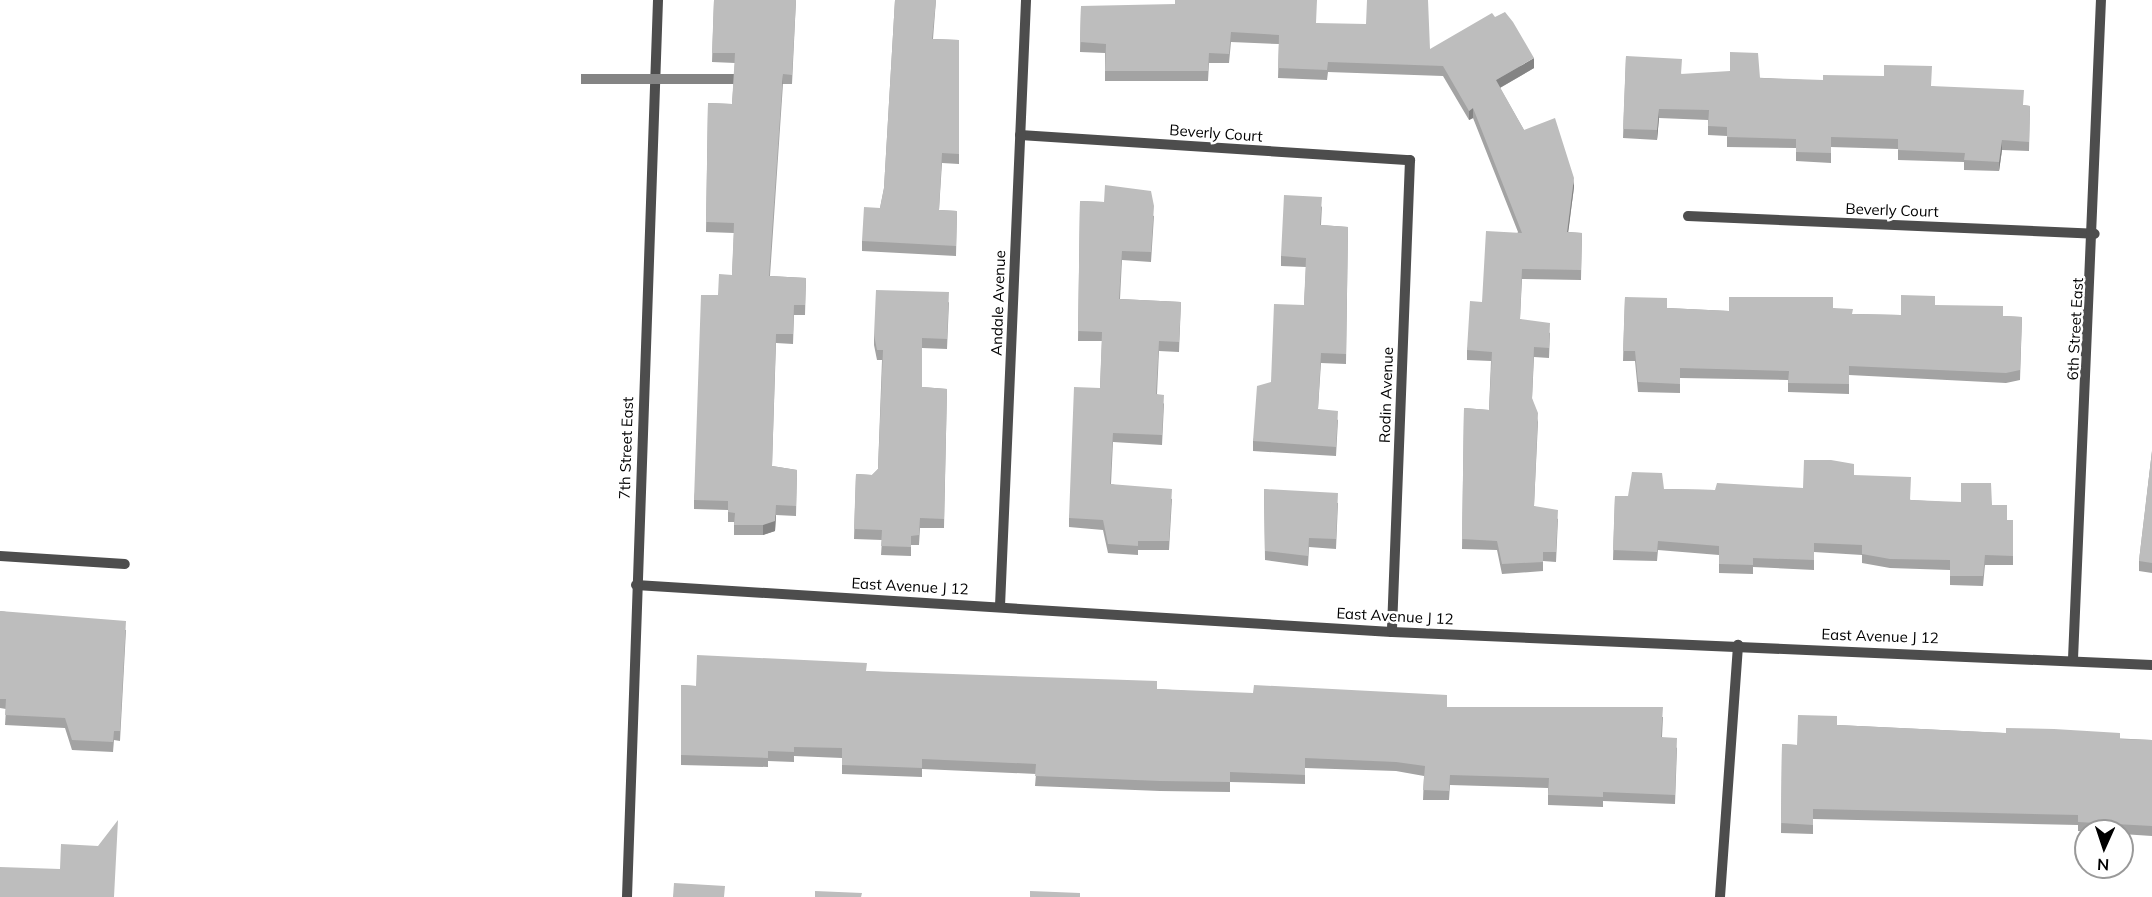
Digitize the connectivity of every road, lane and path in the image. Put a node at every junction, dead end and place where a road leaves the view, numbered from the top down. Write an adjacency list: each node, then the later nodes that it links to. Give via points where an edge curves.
1 (658, 0): 10 (street, 7th Street East)
2 (1026, 0): 4 (street, Andale Avenue)
3 (2101, 0): 7 (street, 6th Street East)
4 (1020, 135): 5 (street, Beverly Court); 11 (street, Andale Avenue)
5 (1410, 160): 12 (street, Rodin Avenue)
6 (1688, 216): 7 (street, Beverly Court)
7 (2095, 234): 14 (street, 6th Street East)
8 (0, 556): 9 (street)
9 (125, 564)
10 (636, 585): 11 (street, East Avenue J 12); 16 (street, 7th Street East)
11 (1000, 606): 12 (street, East Avenue J 12)
12 (1392, 632): 13 (street, East Avenue J 12)
13 (1738, 645): 14 (street, East Avenue J 12); 17 (street)
14 (2073, 659): 15 (street, East Avenue J 12)
15 (2152, 665)
16 (627, 897)
17 (1720, 897)

